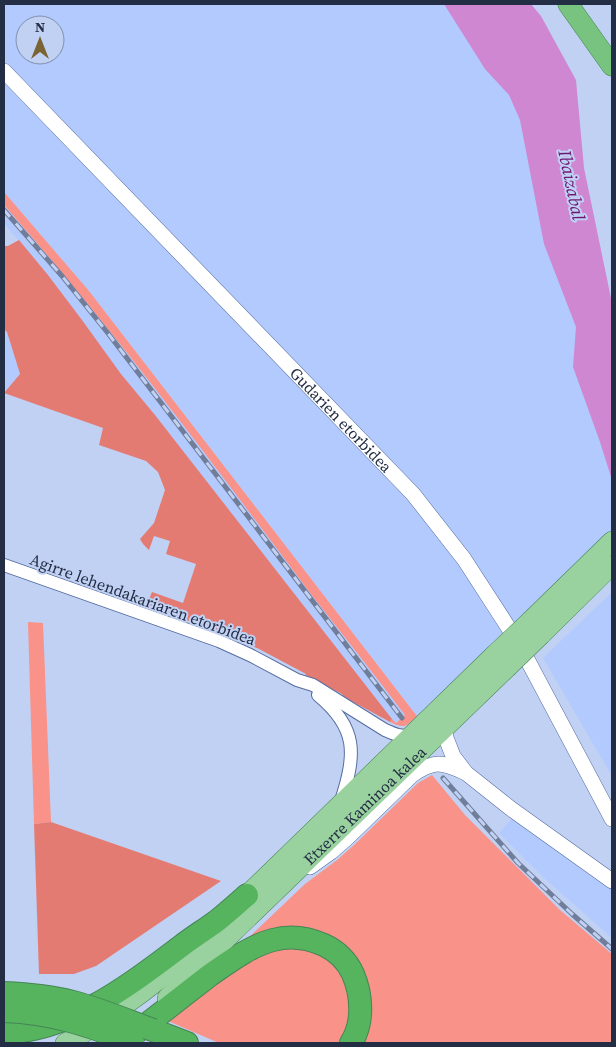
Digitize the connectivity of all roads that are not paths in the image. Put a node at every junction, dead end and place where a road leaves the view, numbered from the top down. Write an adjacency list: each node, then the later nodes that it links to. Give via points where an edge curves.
1 (568, 4): 4 (highway)
2 (585, 4): 3 (highway)
3 (612, 42)
4 (612, 66)
5 (4, 71): 16 (street, Gudarien etorbidea, via 414,494 464,559 519,644)
6 (612, 541): 9 (main road)
7 (4, 565): 11 (street, Agirre lehendakariaren etorbidea, via 218,641)
8 (612, 565): 9 (main road)
9 (535, 628): 10 (main road, bridge)
10 (500, 662): 12 (main road, Etxerre Kaminoa kalea); 13 (main road, Etxerre Kaminoa kalea)
11 (297, 680): 13 (street, Agirre lehendakariaren etorbidea, via 314,685 395,735); 15 (street, Agirre lehendakariaren etorbidea, via 333,709 350,737 350,773)
12 (445, 728): 14 (street, via 452,756); 17 (main road, Etxerre Kaminoa kalea)
13 (412, 736): 15 (main road, Etxerre Kaminoa kalea)
14 (466, 773): 17 (street, via 443,763 419,770 331,852 314,865); 18 (street, via 510,808)
15 (340, 806): 19 (main road, Etxerre Kaminoa kalea)
16 (612, 819)
17 (295, 873): 20 (main road, Etxerre Kaminoa kalea)
18 (609, 876)
19 (247, 895): 24 (highway, via 219,919 100,1003 50,1025); 25 (main road, Etxerre Kaminoa kalea, via 185,959 85,1034)
20 (222, 943): 26 (main road); 27 (main road)
21 (4, 993): 23 (highway, bridge, via 72,1002)
22 (4, 1011): 28 (highway, bridge, via 66,1020)
23 (153, 1030): 29 (highway); 30 (highway)
24 (4, 1033)
25 (65, 1043)
26 (100, 1043)
27 (122, 1043): 31 (highway, via 249,950 271,940 296,937 313,940 331,949 353,973 359,992 360,1018)
28 (133, 1043)
29 (175, 1043)
30 (187, 1043)
31 (351, 1043)

